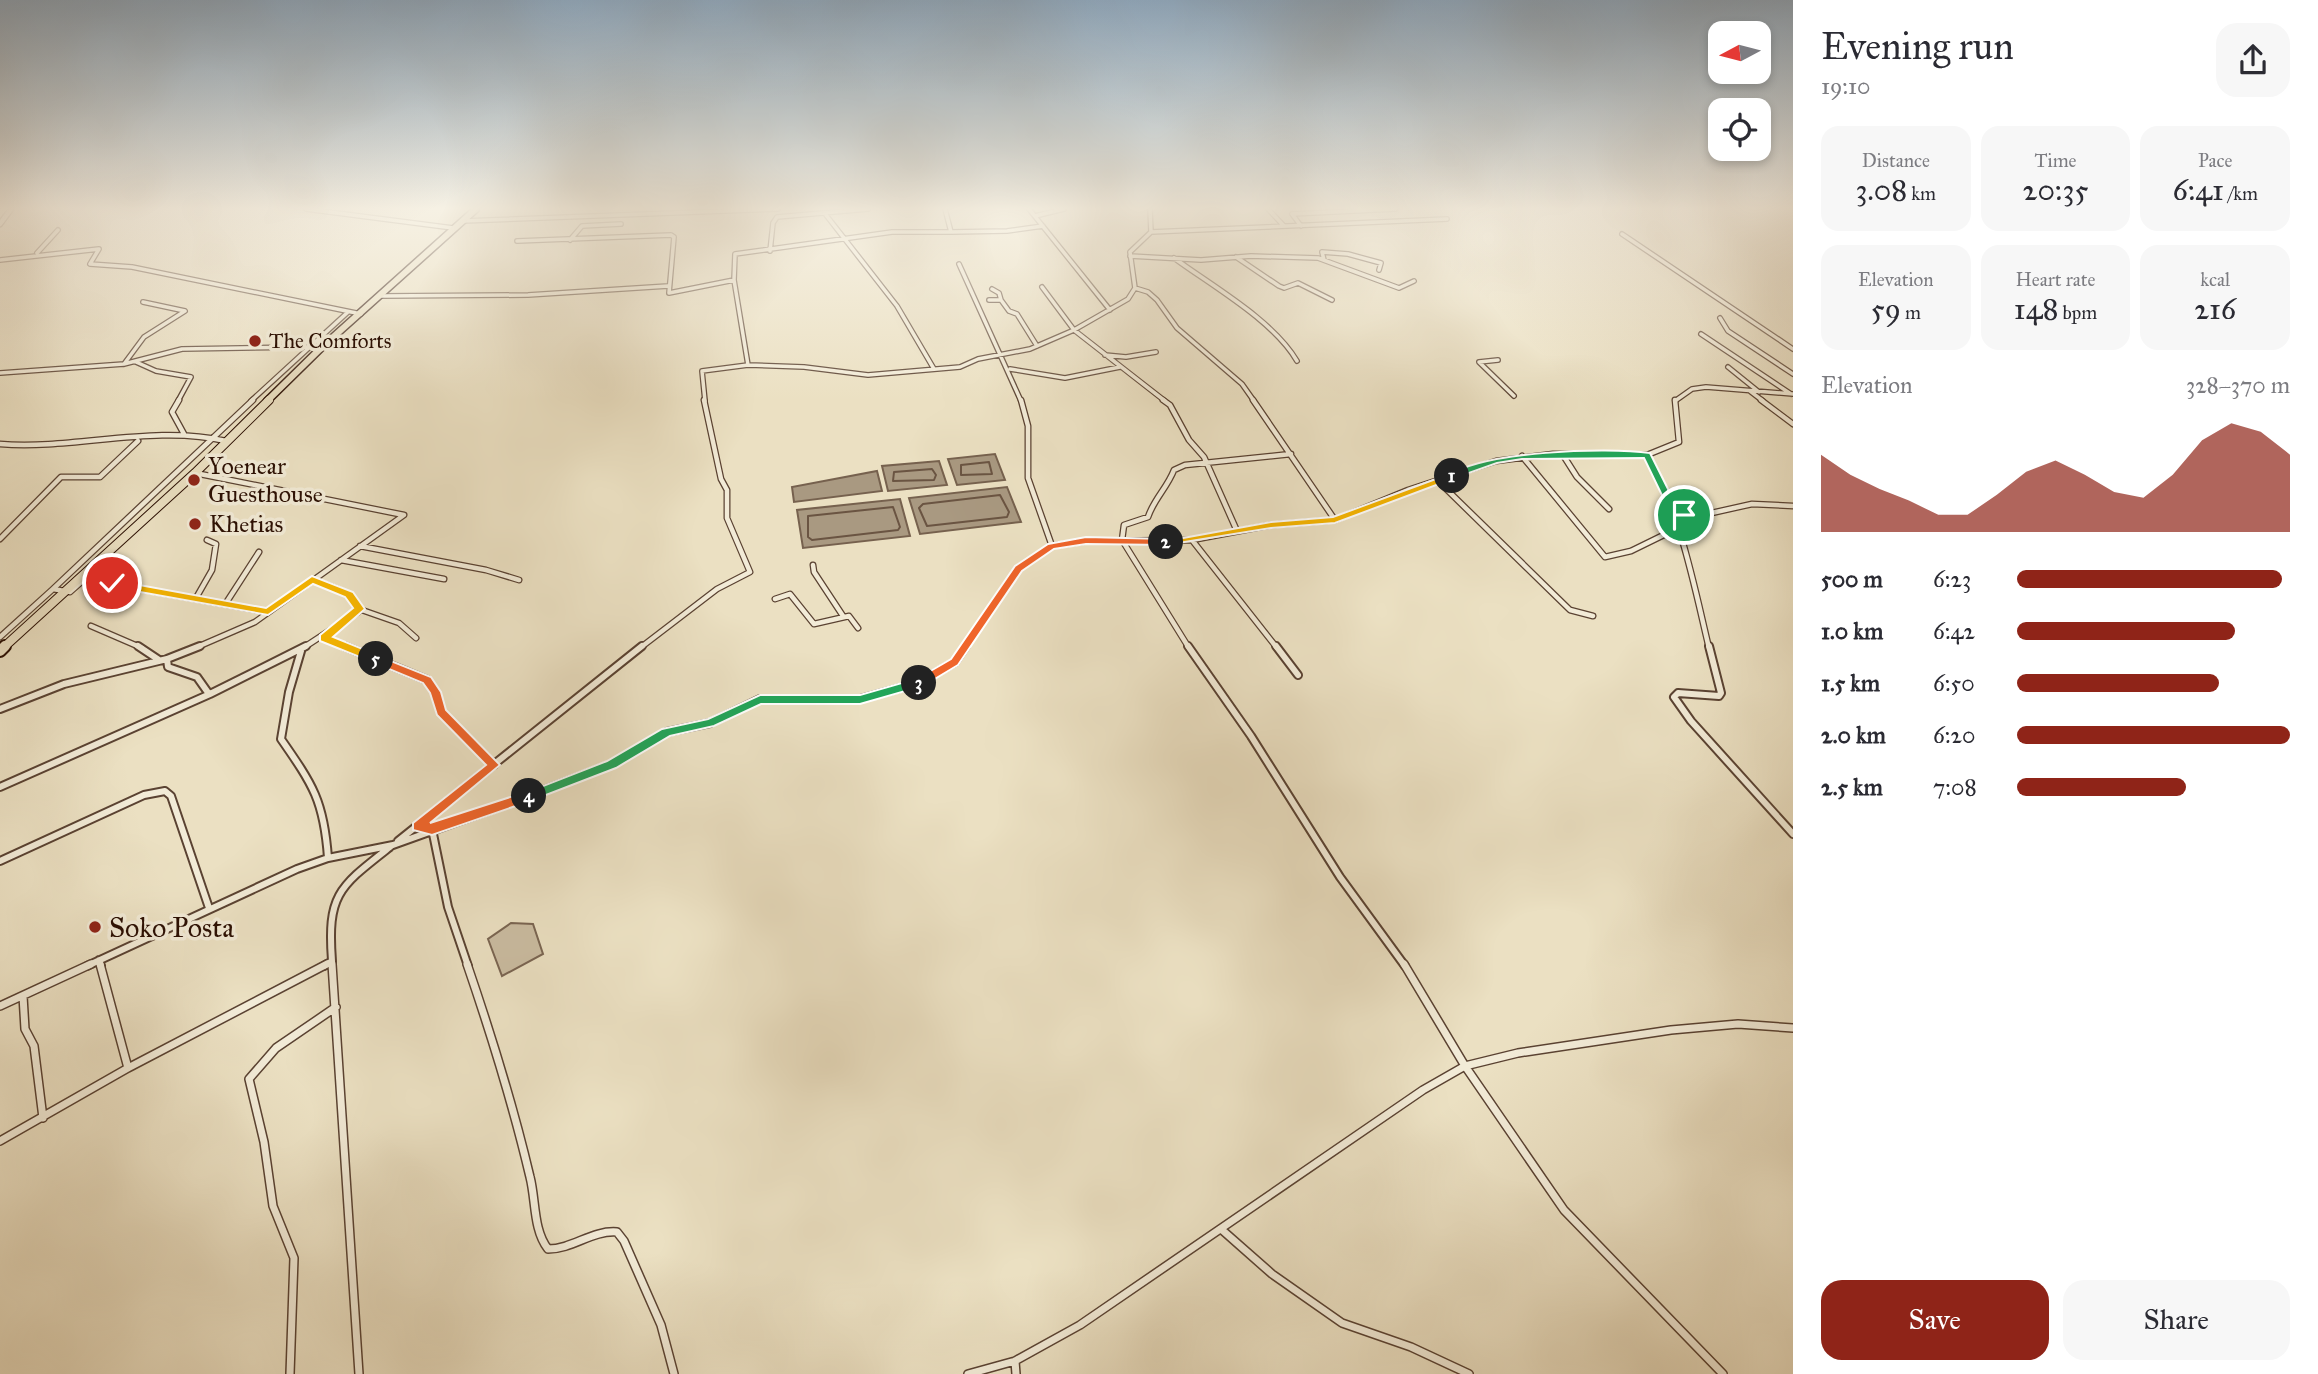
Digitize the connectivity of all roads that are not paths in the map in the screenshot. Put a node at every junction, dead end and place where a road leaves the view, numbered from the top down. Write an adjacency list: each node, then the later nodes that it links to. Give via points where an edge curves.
1 (159, 273): 25 (street)
2 (406, 273): 19 (highway)
3 (669, 273): 15 (street)
4 (734, 273): 13 (street)
5 (871, 273): 46 (street, via 897,306)
6 (962, 273): 35 (street)
7 (1079, 273): 24 (street)
8 (1132, 273): 17 (street)
9 (1195, 273): 39 (street, via 1265,325)
10 (1260, 273): 22 (street, via 1284,288 1298,284)
11 (1360, 273): 14 (street, via 1401,288)
12 (1680, 273): 33 (street)
13 (734, 280): 15 (street, via 671,293); 43 (street)
14 (1414, 281)
15 (668, 286): 19 (street, via 528,295)
16 (1042, 287): 28 (street)
17 (1135, 288): 24 (street); 60 (street, via 1157,300 1177,328 1235,377)
18 (992, 289): 21 (street)
19 (382, 296): 26 (highway)
20 (989, 300): 21 (street)
21 (1001, 300): 30 (street, via 1017,314)
22 (1332, 300)
23 (143, 302): 42 (street, via 186,311 144,337)
24 (1111, 310): 28 (street)
25 (348, 312): 26 (street); 31 (street)
26 (361, 314): 32 (highway)
27 (1720, 318): 49 (street, via 1728,331)
28 (1074, 330): 30 (street); 36 (street)
29 (1701, 334): 52 (street)
30 (1037, 346): 35 (street)
31 (309, 347): 32 (street); 40 (street, via 182,349); 56 (street, via 279,380)
32 (322, 347): 58 (highway)
33 (1793, 349)
34 (1156, 352): 37 (street)
35 (1004, 354): 46 (street); 47 (street)
36 (1105, 355): 37 (street); 41 (street)
37 (1134, 356): 41 (street)
38 (1499, 360): 53 (street, via 1479,362)
39 (1297, 361)
40 (136, 362): 42 (street); 55 (street, via 191,377 172,412)
41 (1116, 363): 44 (street)
42 (124, 364): 48 (street)
43 (748, 365): 46 (street, via 847,374); 108 (street, via 702,373 721,479 727,490 727,518 750,572 684,613)
44 (1121, 366): 47 (street, via 1066,378); 64 (street, via 1168,402)
45 (1728, 367): 51 (street)
46 (934, 369)
47 (1010, 369): 79 (street, via 1028,424 1031,495)
48 (0, 373)
49 (1793, 374)
50 (1751, 391): 51 (street); 54 (street); 62 (street, via 1706,387 1683,393 1673,408 1682,435 1679,442)
51 (1759, 392): 52 (street)
52 (1792, 394)
53 (1514, 396)
54 (1793, 424)
55 (184, 434)
56 (213, 435): 57 (street); 58 (street); 87 (street)
57 (138, 441): 59 (street, via 36,447); 74 (street, via 100,477 61,477)
58 (226, 441): 65 (highway)
59 (0, 444)
60 (1291, 454): 64 (street); 71 (street)
61 (1563, 455): 62 (street); 63 (street); 69 (street, via 1577,477)
62 (1647, 455): 70 (street)
63 (1522, 456): 66 (street); 72 (street, via 1605,557 1631,551)
64 (1207, 464): 73 (street); 76 (street, via 1174,470 1148,517 1124,525)
65 (195, 472): 67 (highway); 78 (street, via 404,514)
66 (1438, 481): 71 (street); 95 (street, via 1570,610)
67 (162, 503): 83 (street, via 162,508); 88 (highway)
68 (1793, 506): 70 (street, via 1752,504 1707,514)
69 (1609, 509)
70 (1675, 514): 72 (street)
71 (1335, 520): 73 (street)
72 (1678, 528): 112 (street, via 1722,695 1678,693 1674,697)
73 (1237, 531): 77 (street)
74 (0, 539)
75 (207, 540): 89 (street, via 216,544 214,563)
76 (1122, 540): 77 (street); 79 (street); 123 (street, via 1340,877 1418,984)
77 (1192, 540): 105 (street)
78 (360, 546): 81 (street); 86 (street)
79 (1052, 546): 111 (street, via 1018,569 954,662 918,683 860,699 760,699 710,723 659,736 585,776)
80 (259, 552): 91 (street)
81 (341, 560): 84 (street); 85 (street)
82 (813, 565): 94 (street)
83 (85, 579): 88 (street); 89 (street)
84 (444, 579)
85 (312, 580): 92 (street, via 349,594); 93 (street)
86 (519, 580)
87 (53, 589): 88 (street); 98 (street)
88 (64, 592): 101 (highway)
89 (196, 598): 91 (street)
90 (775, 599): 94 (street, via 790,594 814,624)
91 (226, 603): 93 (street)
92 (359, 609): 99 (street); 100 (street, via 398,623)
93 (268, 612): 103 (street, via 225,637)
94 (843, 616): 97 (street, via 849,616)
95 (1593, 616)
96 (91, 626): 104 (street)
97 (858, 628)
98 (0, 637)
99 (324, 638): 102 (street); 108 (street, via 427,680 441,712)
100 (416, 638)
101 (0, 651)
102 (302, 651): 106 (street); 114 (street, via 281,739 314,786 325,817)
103 (167, 659): 104 (street); 106 (street, via 168,667 197,677)
104 (159, 660): 107 (street, via 64,684)
105 (1298, 674)
106 (209, 694): 109 (street)
107 (0, 709)
108 (494, 765): 110 (street)
109 (0, 787)
110 (417, 827): 111 (street); 113 (street)
111 (432, 829): 113 (street); 131 (street, via 448,907 495,1047 531,1179 540,1239 548,1249 560,1251 592,1234 617,1232 661,1325)
112 (1793, 834)
113 (393, 845): 114 (street); 118 (street, via 334,897 328,926)
114 (328, 858): 116 (street)
115 (0, 861): 116 (street, via 144,795 166,791 172,796)
116 (209, 908): 117 (street)
117 (99, 960): 119 (street); 124 (street)
118 (332, 961): 121 (street); 124 (street)
119 (23, 996): 120 (street); 125 (street)
120 (0, 1006)
121 (336, 1007): 129 (street, via 281,1045 249,1079 274,1206 294,1258); 130 (street)
122 (1793, 1028): 123 (street, via 1738,1024 1671,1030 1518,1053)
123 (1465, 1066): 127 (street); 135 (street, via 1564,1210)
124 (128, 1068): 125 (street)
125 (43, 1118): 126 (street)
126 (0, 1141)
127 (1221, 1229): 128 (street, via 1080,1325); 134 (street, via 1272,1274 1342,1323)
128 (1015, 1361): 132 (street); 133 (street)
129 (290, 1374)
130 (359, 1374)
131 (674, 1374)
132 (968, 1374)
133 (1016, 1374)
134 (1469, 1374)
135 (1723, 1374)

